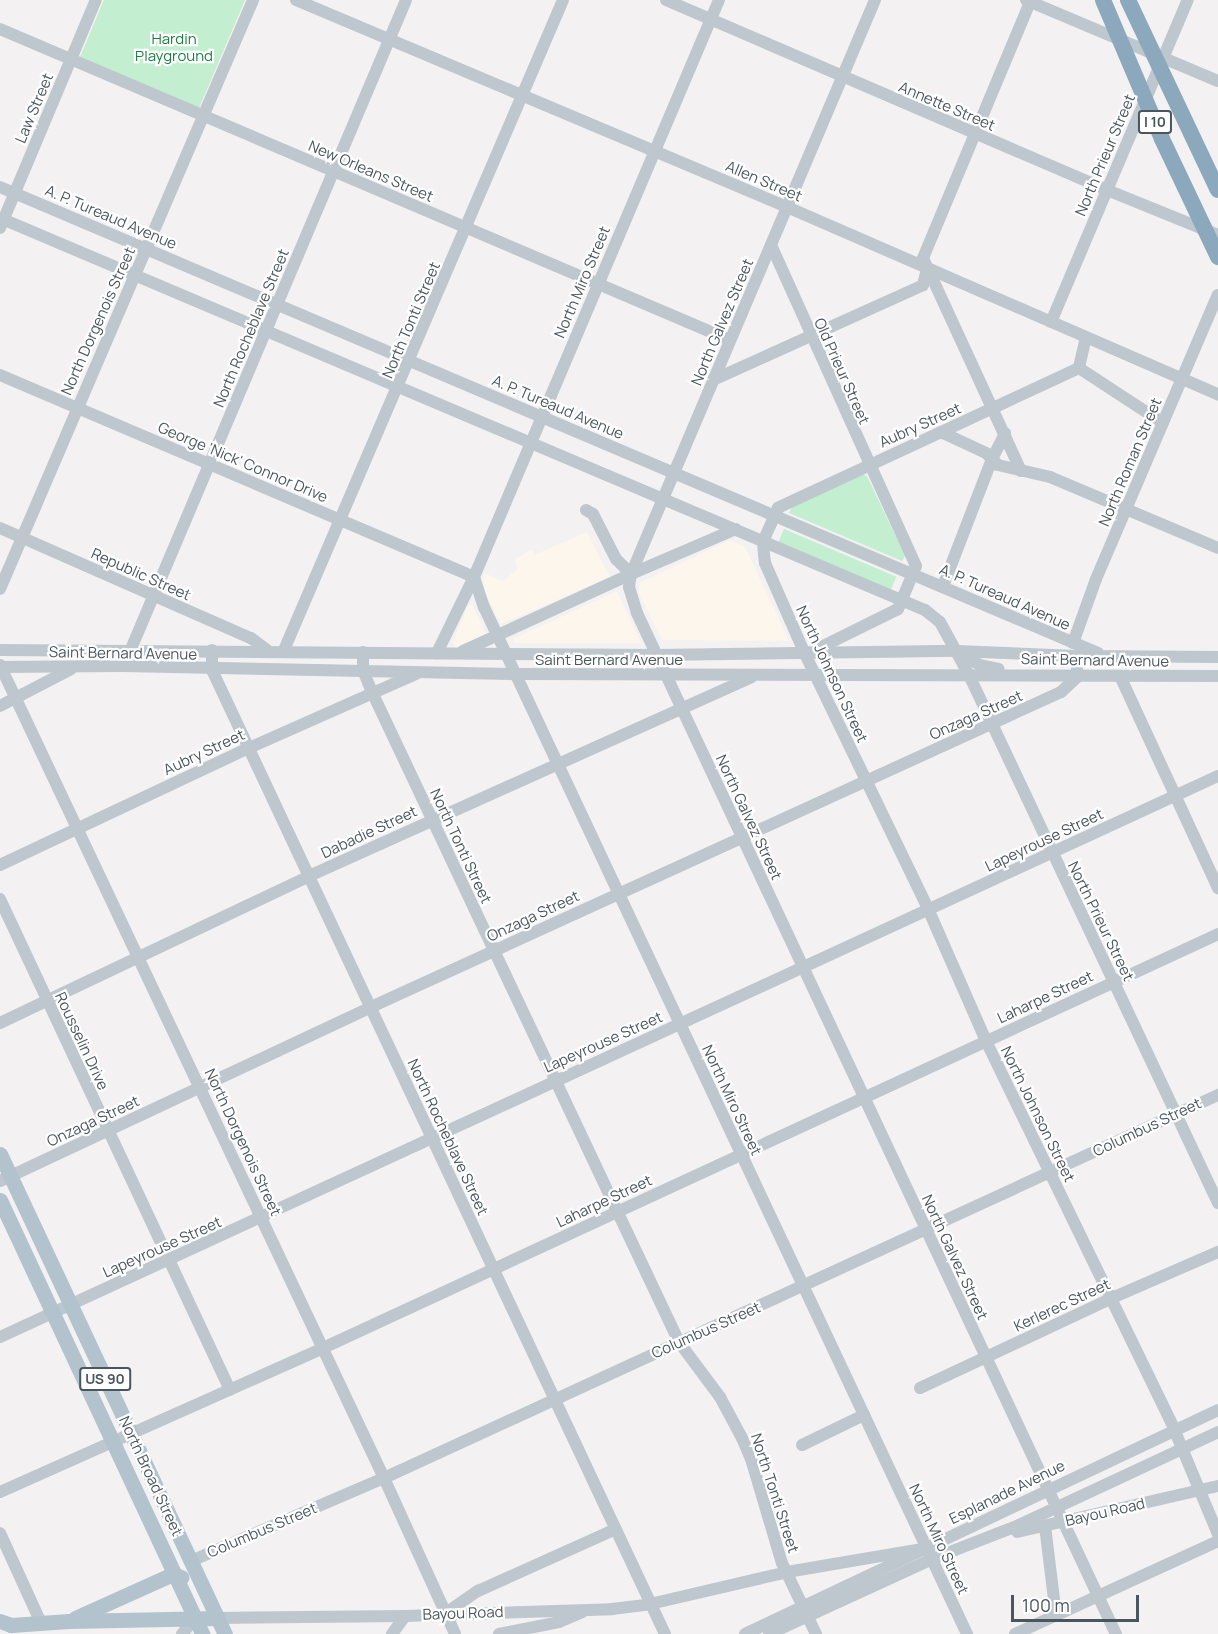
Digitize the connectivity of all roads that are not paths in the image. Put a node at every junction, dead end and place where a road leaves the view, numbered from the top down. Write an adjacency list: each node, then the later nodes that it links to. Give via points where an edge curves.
1 (96, 0): 16 (street, Law Street)
2 (253, 0): 21 (street, North Dorgenois Street)
3 (296, 0): 15 (street, Allen Street)
4 (406, 0): 15 (street, North Rocheblave Street)
5 (563, 0): 20 (street, North Tonti Street)
6 (666, 0): 13 (street, Annette Street)
7 (719, 0): 13 (street, North Miro Street)
8 (875, 0): 18 (street, North Galvez Street)
9 (1103, 0): 35 (highway, I 10, via 1162,139)
10 (1128, 0): 24 (highway, I 10)
11 (1188, 0): 17 (street, North Prieur Street)
12 (1029, 1): 17 (street); 22 (street)
13 (711, 19): 18 (street, Annette Street); 23 (street, North Miro Street)
14 (0, 29): 16 (street, New Orleans Street)
15 (389, 39): 20 (street, Allen Street); 25 (street, North Rocheblave Street)
16 (71, 58): 21 (street, New Orleans Street); 30 (street, Law Street)
17 (1163, 58): 19 (street); 28 (street, North Prieur Street)
18 (842, 78): 22 (street, Annette Street); 31 (street, North Galvez Street)
19 (1218, 81)
20 (523, 95): 23 (street, Allen Street); 33 (street, North Tonti Street)
21 (203, 116): 25 (street, New Orleans Street); 36 (street, North Dorgenois Street)
22 (975, 134): 28 (street, Annette Street); 38 (street, via 922,258)
23 (655, 151): 31 (street, Allen Street); 40 (street, North Miro Street)
24 (1203, 157): 26 (highway); 29 (highway, I 10)
25 (333, 171): 33 (street, New Orleans Street); 42 (street, North Rocheblave Street)
26 (1218, 182)
27 (0, 187): 30 (street, A. P. Tureaud Avenue)
28 (1107, 190): 35 (street, Annette Street); 43 (street, North Prieur Street)
29 (1218, 190)
30 (15, 193): 32 (street, Law Street); 36 (street, A. P. Tureaud Avenue)
31 (787, 207): 34 (street, North Galvez Street); 38 (street, Allen Street)
32 (1, 222): 39 (street)
33 (466, 228): 40 (street, New Orleans Street); 48 (street, North Tonti Street)
34 (771, 245): 45 (street, Old Prieur Street); 47 (street, North Galvez Street)
35 (1216, 245): 37 (highway)
36 (146, 249): 39 (street, North Dorgenois Street); 42 (street, A. P. Tureaud Avenue)
37 (1218, 263)
38 (927, 269): 43 (street, Allen Street); 45 (street, via 923,285); 56 (street)
39 (135, 275): 44 (street); 55 (street, North Dorgenois Street)
40 (598, 284): 47 (street, New Orleans Street); 57 (street, North Miro Street)
41 (1218, 295): 51 (street, North Roman Street)
42 (278, 304): 44 (street, North Rocheblave Street); 48 (street, A. P. Tureaud Avenue)
43 (1051, 322): 46 (street, Allen Street)
44 (267, 331): 53 (street); 63 (street, North Rocheblave Street)
45 (810, 336): 52 (street); 64 (street, Old Prieur Street)
46 (1086, 337): 49 (street); 51 (street, Allen Street)
47 (730, 340): 52 (street, North Galvez Street)
48 (410, 360): 53 (street, North Tonti Street); 57 (street, A. P. Tureaud Avenue)
49 (1079, 368): 56 (street, Aubry Street); 58 (street)
50 (0, 375): 55 (street, George 'Nick' Connor Drive)
51 (1183, 379): 54 (street, Allen Street); 58 (street, North Roman Street)
52 (713, 380): 66 (street, North Galvez Street)
53 (399, 387): 61 (street); 71 (street, North Tonti Street)
54 (1218, 394)
55 (76, 407): 63 (street, George 'Nick' Connor Drive); 74 (street, North Dorgenois Street)
56 (993, 408): 59 (street, Aubry Street); 60 (street)
57 (542, 416): 61 (street, North Miro Street); 66 (street, A. P. Tureaud Avenue)
58 (1163, 423): 69 (street, North Roman Street)
59 (941, 432): 62 (street); 64 (street, Aubry Street)
60 (1005, 434): 62 (street); 65 (street)
61 (531, 442): 67 (street); 79 (street, North Miro Street)
62 (992, 459): 65 (street, via 998,465); 80 (street)
63 (210, 463): 71 (street, George 'Nick' Connor Drive); 82 (street, North Rocheblave Street)
64 (869, 465): 70 (street, Aubry Street, via 778,508); 77 (street, Old Prieur Street, via 909,548 916,566)
65 (1021, 471): 69 (street, via 1050,477)
66 (674, 472): 67 (street, North Galvez Street); 70 (street, A. P. Tureaud Avenue)
67 (663, 499): 73 (street); 78 (street, North Galvez Street)
68 (586, 510): 78 (street, via 593,514 616,560)
69 (1126, 510): 76 (street); 85 (street, North Roman Street)
70 (775, 515): 75 (street, Aubry Street); 77 (street, A. P. Tureaud Avenue)
71 (341, 520): 79 (street, George 'Nick' Connor Drive); 89 (street, North Tonti Street)
72 (0, 528): 74 (street, Republic Street)
73 (736, 530): 75 (street); 78 (street)
74 (22, 537): 81 (street, North Dorgenois Street); 82 (street, Republic Street)
75 (763, 541): 83 (street); 96 (street, North Johnson Street, via 765,563)
76 (1218, 548)
77 (913, 573): 80 (street, A. P. Tureaud Avenue); 83 (street)
78 (631, 574): 84 (street); 98 (street, North Galvez Street, via 632,602)
79 (474, 576): 84 (street, North Miro Street); 93 (street, North Miro Street)
80 (943, 586): 85 (street, A. P. Tureaud Avenue)
81 (0, 589)
82 (154, 596): 87 (street, North Rocheblave Street); 90 (street, Republic Street, via 250,638)
83 (903, 600): 91 (street, via 940,622); 96 (street, via 898,609)
84 (498, 636): 94 (street); 95 (street, North Miro Street)
85 (1073, 643): 100 (street, A. P. Tureaud Avenue)
86 (0, 650): 87 (street, Saint Bernard Avenue)
87 (130, 650): 88 (street, Saint Bernard Avenue); 102 (street, North Rocheblave Street)
88 (212, 650): 90 (street, Saint Bernard Avenue); 104 (street, North Rocheblave Street)
89 (284, 650): 90 (street, Saint Bernard Avenue); 92 (street, Saint Bernard Avenue)
90 (268, 651)
91 (957, 651): 96 (street, Saint Bernard Avenue); 99 (street, Saint Bernard Avenue); 110 (street, via 980,665); 111 (street, North Prieur Street)
92 (363, 652): 93 (street, Saint Bernard Avenue); 105 (street, North Tonti Street)
93 (437, 653): 94 (street, Saint Bernard Avenue)
94 (459, 653): 95 (street, Saint Bernard Avenue)
95 (506, 654): 98 (street, Saint Bernard Avenue); 107 (street, North Miro Street)
96 (805, 654): 98 (street, Saint Bernard Avenue); 109 (street, North Johnson Street)
97 (1217, 655): 100 (street, Saint Bernard Avenue); 114 (street)
98 (656, 656): 108 (street, North Galvez Street)
99 (1077, 656): 100 (street, Saint Bernard Avenue); 115 (street)
100 (1104, 656)
101 (0, 666): 103 (street, Saint Bernard Avenue); 117 (street, North Dorgenois Street)
102 (123, 666): 103 (street, Saint Bernard Avenue); 104 (street, Saint Bernard Avenue)
103 (74, 667): 117 (street)
104 (212, 670): 105 (street, Saint Bernard Avenue); 121 (street, North Rocheblave Street)
105 (363, 670): 106 (street, Saint Bernard Avenue); 116 (street, North Tonti Street)
106 (422, 671): 107 (street, Saint Bernard Avenue); 116 (street, Aubry Street)
107 (516, 674): 108 (street, Saint Bernard Avenue); 122 (street, North Miro Street)
108 (665, 674): 112 (street, Saint Bernard Avenue); 119 (street, North Galvez Street)
109 (814, 674): 111 (street, Saint Bernard Avenue); 112 (street, Saint Bernard Avenue); 124 (street, North Johnson Street)
110 (1032, 674): 111 (street, Saint Bernard Avenue); 115 (street, Saint Bernard Avenue)
111 (969, 675): 120 (street, North Prieur Street)
112 (754, 676): 119 (street, Dabadie Street)
113 (1120, 676): 114 (street, Saint Bernard Avenue); 115 (street, Saint Bernard Avenue); 125 (street)
114 (1213, 676)
115 (1077, 677): 120 (street, Onzaga Street, via 1061,692)
116 (372, 692): 121 (street, Aubry Street); 126 (street, North Tonti Street)
117 (15, 699): 118 (street); 127 (street, North Dorgenois Street)
118 (0, 706)
119 (681, 708): 122 (street, Dabadie Street); 128 (street, North Galvez Street)
120 (991, 726): 124 (street, Onzaga Street); 129 (street, North Prieur Street)
121 (249, 748): 127 (street, Aubry Street); 131 (street, North Rocheblave Street)
122 (557, 764): 126 (street, Dabadie Street); 133 (street, North Miro Street)
123 (1218, 776): 125 (street, Lapeyrouse Street)
124 (866, 780): 128 (street, Onzaga Street); 135 (street, North Johnson Street)
125 (1174, 795): 129 (street, Lapeyrouse Street); 132 (street)
126 (432, 820): 131 (street, Dabadie Street); 137 (street, North Tonti Street)
127 (78, 827): 130 (street, Aubry Street); 138 (street, North Dorgenois Street)
128 (741, 836): 133 (street, Onzaga Street); 139 (street, North Galvez Street)
129 (1051, 854): 135 (street, Lapeyrouse Street); 140 (street, North Prieur Street)
130 (0, 865)
131 (309, 876): 138 (street, Dabadie Street); 142 (street, North Rocheblave Street)
132 (1218, 888)
133 (618, 893): 137 (street, Onzaga Street); 144 (street, North Miro Street)
134 (0, 899): 141 (street, Rousselin Drive)
135 (929, 911): 139 (street, Lapeyrouse Street); 145 (street, North Johnson Street)
136 (1218, 934): 140 (street, Laharpe Street)
137 (494, 950): 142 (street, Onzaga Street); 146 (street, North Tonti Street)
138 (140, 959): 141 (street, Dabadie Street); 147 (street, North Dorgenois Street)
139 (803, 968): 144 (street, Lapeyrouse Street); 149 (street, North Galvez Street)
140 (1114, 982): 145 (street, Laharpe Street); 150 (street, North Prieur Street)
141 (47, 1001): 143 (street, Dabadie Street); 151 (street, Rousselin Drive)
142 (371, 1006): 147 (street, Onzaga Street); 152 (street, North Rocheblave Street)
143 (0, 1023)
144 (680, 1024): 146 (street, Lapeyrouse Street); 154 (street, North Miro Street)
145 (986, 1041): 149 (street, Laharpe Street); 155 (street, North Johnson Street)
146 (556, 1080): 152 (street, Lapeyrouse Street); 159 (street, North Tonti Street)
147 (201, 1089): 151 (street, Onzaga Street); 160 (street, North Dorgenois Street)
148 (1218, 1095): 150 (street, Columbus Street)
149 (864, 1097): 154 (street, Laharpe Street); 161 (street, North Galvez Street)
150 (1174, 1115): 155 (street, Columbus Street); 158 (street, North Prieur Street)
151 (108, 1130): 156 (street, Onzaga Street); 163 (street, Rousselin Drive)
152 (432, 1138): 160 (street, Lapeyrouse Street); 164 (street, North Rocheblave Street)
153 (0, 1154): 156 (main road, North Broad Street / US 90)
154 (741, 1154): 159 (street, Laharpe Street); 165 (street, North Miro Street)
155 (1049, 1172): 161 (street, Columbus Street); 166 (street, North Johnson Street)
156 (5, 1179): 167 (main road, North Broad Street / US 90)
157 (0, 1200): 168 (main road, North Broad Street / US 90)
158 (1218, 1203)
159 (618, 1211): 164 (street, Laharpe Street); 170 (street, North Tonti Street)
160 (262, 1218): 163 (street, Lapeyrouse Street); 171 (street, North Dorgenois Street)
161 (926, 1229): 165 (street, Columbus Street); 172 (street, North Galvez Street)
162 (1218, 1252): 166 (street, Kerlerec Street)
163 (168, 1258): 167 (street, Lapeyrouse Street); 174 (street, Rousselin Drive)
164 (494, 1268): 171 (street, Laharpe Street); 175 (street, North Rocheblave Street)
165 (803, 1286): 170 (street, Columbus Street); 177 (street, North Miro Street)
166 (1112, 1298): 172 (street, Kerlerec Street); 178 (street, North Johnson Street)
167 (71, 1305): 168 (street, Lapeyrouse Street); 180 (main road, North Broad Street / US 90)
168 (53, 1313): 169 (street, Lapeyrouse Street); 181 (main road, North Broad Street / US 90)
169 (0, 1337)
170 (679, 1342): 175 (street, Columbus Street); 200 (street, North Tonti Street, via 720,1397 742,1438)
171 (323, 1348): 174 (street, Laharpe Street); 184 (street, North Dorgenois Street)
172 (986, 1357): 173 (street, Kerlerec Street); 186 (street, North Galvez Street)
173 (920, 1388)
174 (230, 1390): 180 (street, Laharpe Street)
175 (556, 1399): 184 (street, Columbus Street); 192 (street, North Rocheblave Street)
176 (1218, 1410): 178 (street, Esplanade Avenue)
177 (864, 1415): 182 (street); 197 (street, North Miro Street)
178 (1174, 1428): 183 (street, North Johnson Street); 186 (street, Esplanade Avenue)
179 (1218, 1432): 183 (street, Esplanade Avenue)
180 (131, 1434): 181 (street, Laharpe Street); 199 (main road, North Broad Street / US 90)
181 (114, 1443): 188 (street, Laharpe Street); 201 (main road, North Broad Street / US 90)
182 (802, 1445)
183 (1183, 1448): 187 (street, North Johnson Street); 189 (street, Esplanade Avenue)
184 (384, 1478): 199 (street, Columbus Street); 207 (street, North Dorgenois Street)
185 (1218, 1486): 187 (street, Bayou Road)
186 (1048, 1488): 189 (street, North Galvez Street); 197 (street, Esplanade Avenue)
187 (1199, 1490): 190 (street, Bayou Road); 194 (street, North Johnson Street)
188 (0, 1492)
189 (1056, 1507): 190 (street, North Galvez Street); 195 (street, Esplanade Avenue)
190 (1064, 1522): 191 (street, Bayou Road); 202 (street, North Galvez Street)
191 (1045, 1526): 195 (street, Bayou Road); 209 (street)
192 (616, 1529): 203 (street, North Rocheblave Street); 207 (street, via 478,1591)
193 (0, 1533): 213 (street)
194 (1218, 1534)
195 (992, 1537): 198 (street, Esplanade Avenue)
196 (1218, 1541): 202 (street)
197 (923, 1548): 198 (street, North Miro Street); 200 (street, Bayou Road); 206 (street, Esplanade Avenue)
198 (932, 1559): 206 (street, Esplanade Avenue); 224 (street, North Miro Street)
199 (191, 1561): 205 (main road, North Broad Street / US 90)
200 (787, 1572): 203 (street, Bayou Road); 206 (street, North Tonti Street)
201 (173, 1574): 205 (main road, via 183,1578); 210 (main road, North Broad Street / US 90); 212 (main road)
202 (1098, 1596): 209 (street); 226 (street, North Galvez Street)
203 (650, 1604): 204 (street, Bayou Road); 220 (street, North Rocheblave Street)
204 (585, 1610): 207 (street, Bayou Road); 219 (street, via 559,1622)
205 (214, 1611): 208 (street, Bayou Road); 210 (main road, Bayou Road); 216 (main road, North Broad Street / US 90)
206 (805, 1612): 221 (street, Esplanade Avenue); 222 (street, Esplanade Avenue); 223 (street, North Tonti Street)
207 (445, 1613): 208 (street, Bayou Road); 218 (street, North Dorgenois Street)
208 (405, 1616): 217 (street)
209 (1056, 1616): 225 (street)
210 (194, 1619): 212 (main road, Bayou Road); 214 (street); 215 (main road, North Broad Street / US 90)
211 (0, 1621): 213 (main road, Bayou Road, via 11,1625)
212 (69, 1621): 213 (main road, Bayou Road)
213 (41, 1623)
214 (182, 1634)
215 (202, 1634)
216 (225, 1634)
217 (392, 1634)
218 (455, 1634)
219 (499, 1634)
220 (665, 1634)
221 (745, 1634)
222 (769, 1634)
223 (816, 1634)
224 (967, 1634)
225 (1016, 1634)
226 (1116, 1634)

